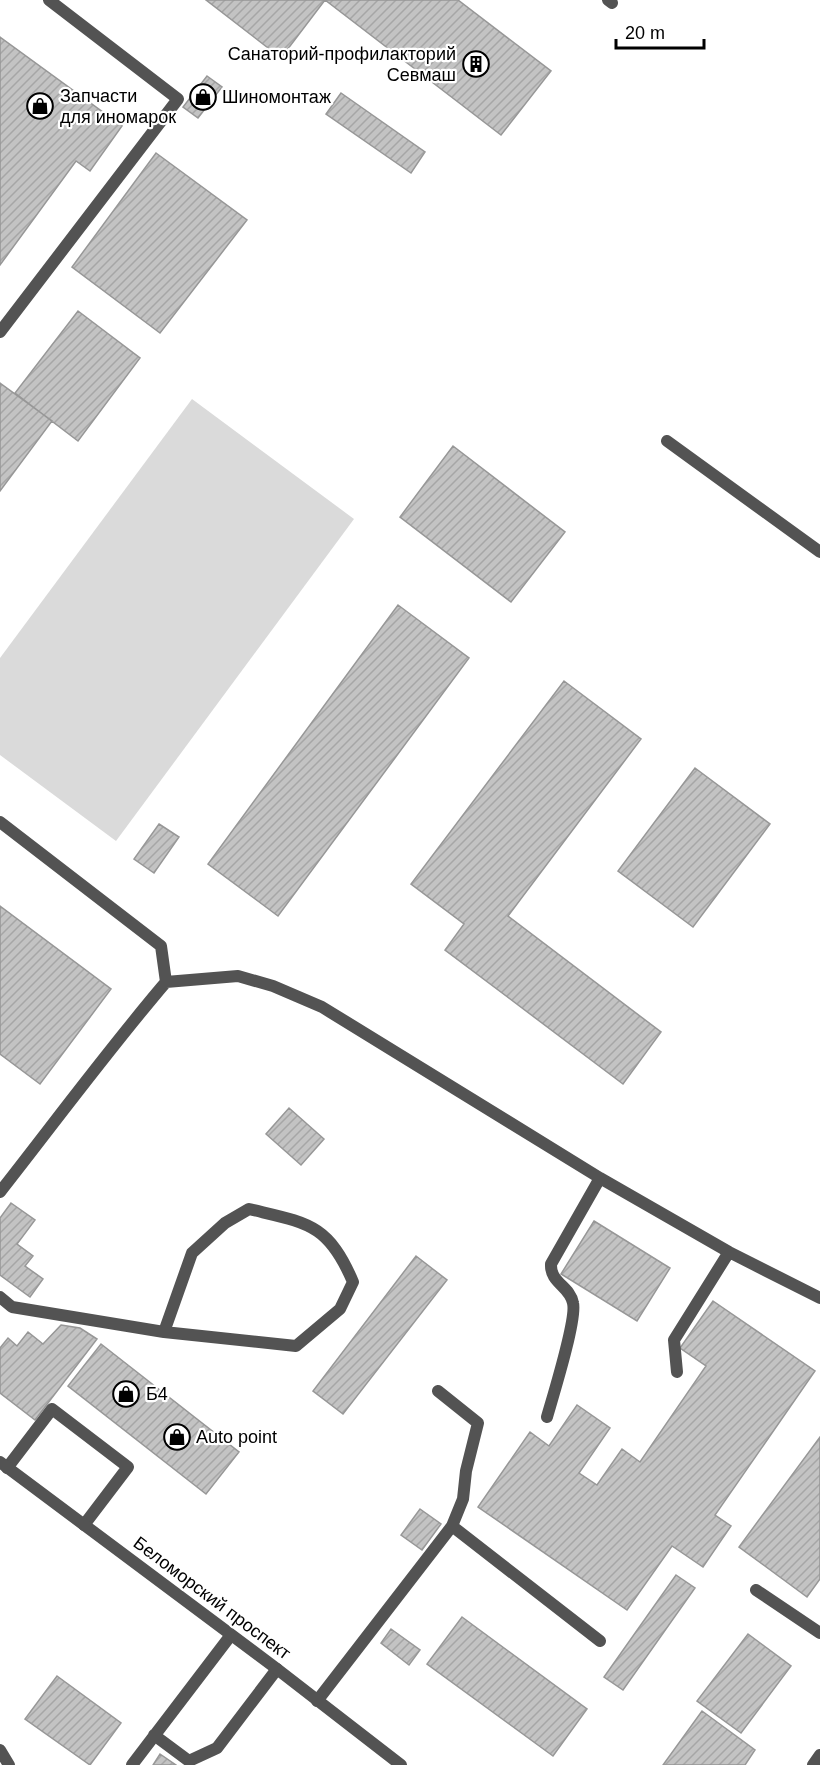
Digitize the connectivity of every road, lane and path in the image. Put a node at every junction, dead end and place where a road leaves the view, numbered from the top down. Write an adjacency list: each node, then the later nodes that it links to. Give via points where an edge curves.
1 (50, 0): 2 (street, via 178,99)
2 (0, 332)
3 (667, 441): 4 (street)
4 (820, 552)
5 (0, 822): 6 (street, via 161,946)
6 (166, 982): 7 (street, via 238,976 322,1007); 8 (street)
7 (600, 1178): 9 (street); 15 (street, via 551,1264 552,1274 574,1304)
8 (0, 1192)
9 (729, 1252): 11 (street); 13 (street, via 674,1340)
10 (0, 1297): 12 (street, via 12,1307)
11 (820, 1298)
12 (164, 1332): 12 (street, via 296,1346 340,1309 353,1282 327,1237 302,1221 249,1209 225,1223 192,1253)
13 (677, 1372)
14 (438, 1391): 18 (street, via 478,1423 466,1471 464,1499)
15 (548, 1417)
16 (4, 1465): 17 (street, Беломорский проспект); 17 (street, via 52,1409 128,1467)
17 (84, 1525): 21 (street, Беломорский проспект)
18 (452, 1526): 22 (street); 24 (street)
19 (756, 1590): 20 (street)
20 (820, 1633)
21 (231, 1635): 23 (street, Беломорский проспект); 25 (street)
22 (600, 1641)
23 (277, 1669): 24 (street, Беломорский проспект); 25 (street, via 217,1748 189,1761)
24 (317, 1701): 30 (street, Беломорский проспект)
25 (154, 1735): 29 (street)
26 (0, 1750): 28 (street)
27 (820, 1755): 31 (street)
28 (9, 1765)
29 (132, 1765)
30 (401, 1765)
31 (813, 1765)

